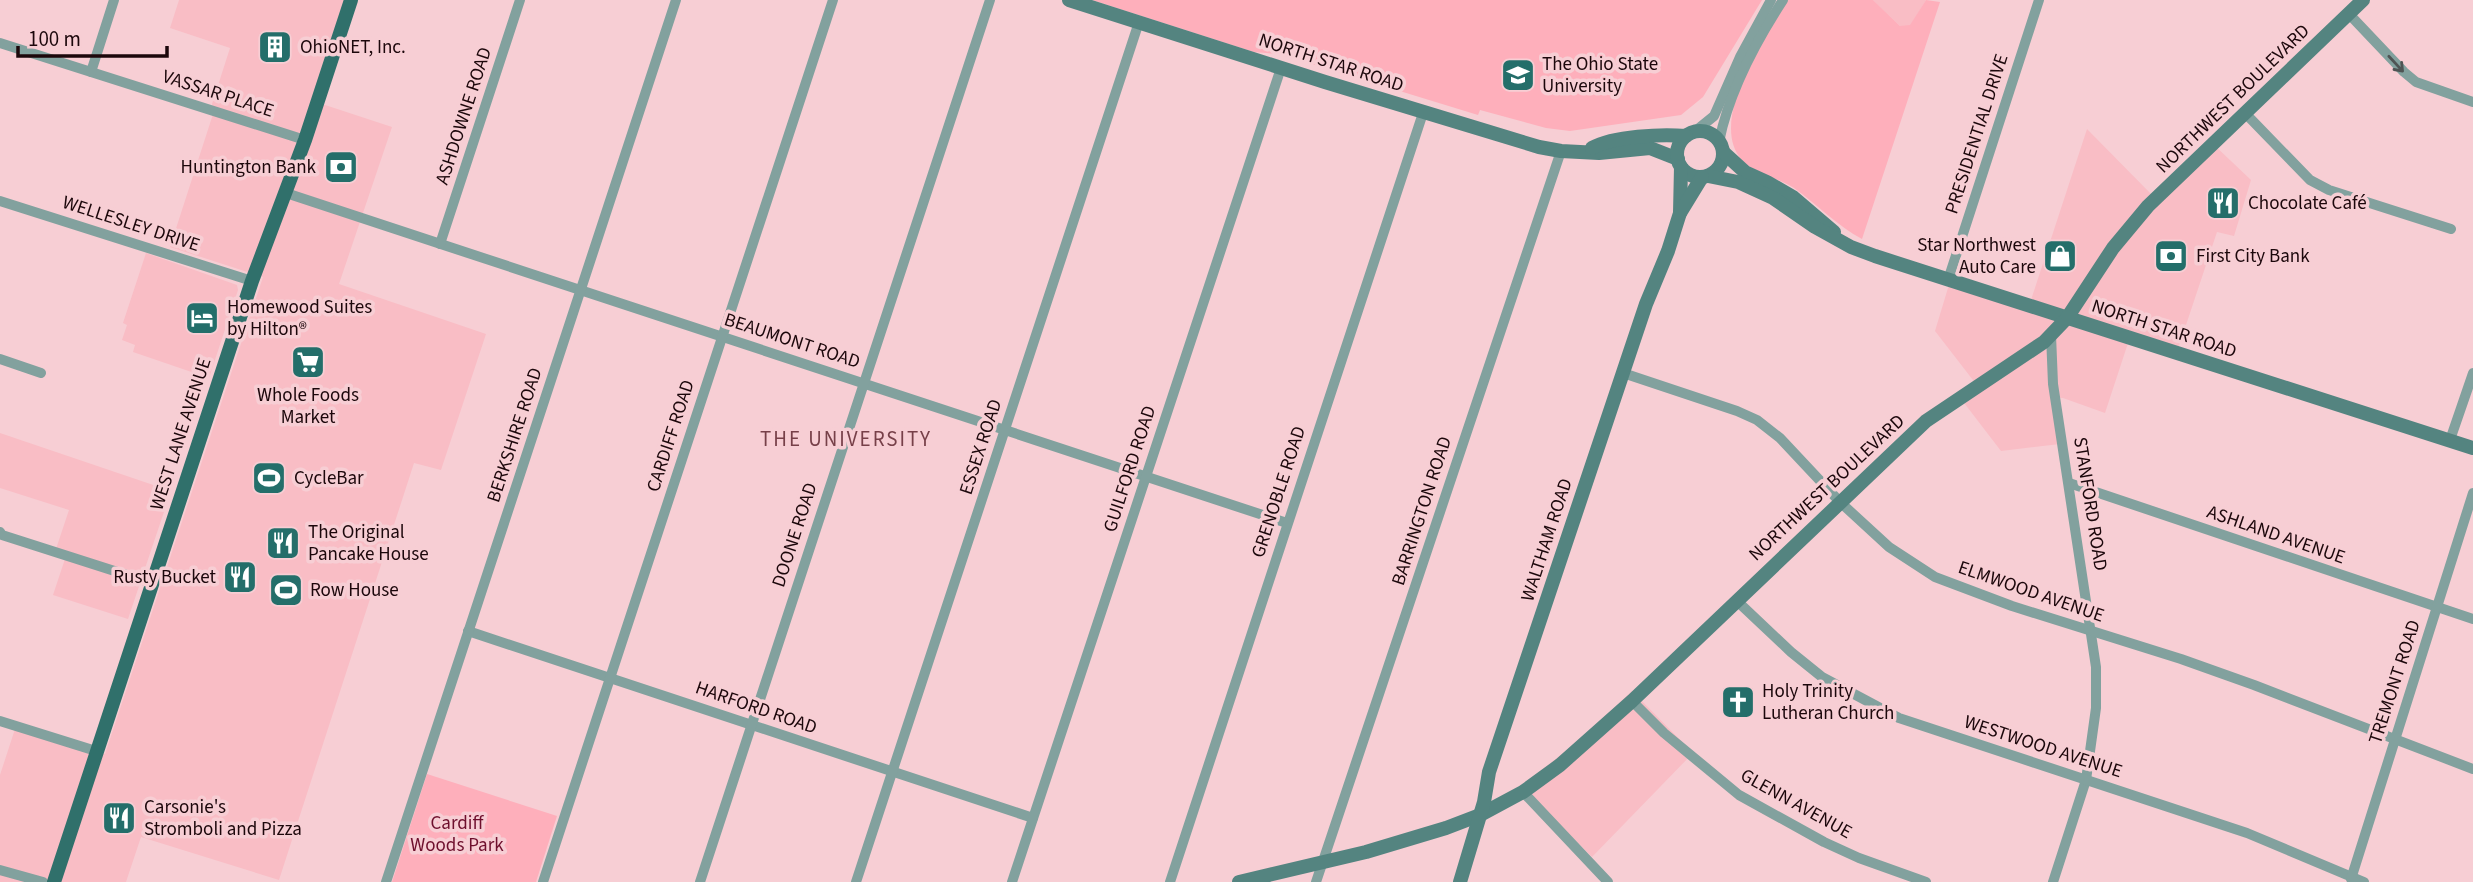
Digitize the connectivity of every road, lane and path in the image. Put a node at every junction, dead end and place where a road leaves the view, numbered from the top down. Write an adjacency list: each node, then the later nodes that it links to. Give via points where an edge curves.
1 (114, 0): 16 (street)
2 (351, 0): 21 (main road, WEST LANE AVENUE)
3 (520, 0): 32 (street, ASHDOWNE ROAD)
4 (676, 0): 35 (street, BERKSHIRE ROAD)
5 (833, 0): 38 (street, CARDIFF ROAD)
6 (990, 0): 43 (street, DOONE ROAD)
7 (1069, 0): 13 (street, NORTH STAR ROAD)
8 (1771, 0): 20 (street, via 1714,116)
9 (1783, 0): 22 (street, via 1747,61 1731,99)
10 (2039, 0): 33 (street, PRESIDENTIAL DRIVE)
11 (2364, 0): 12 (street, NORTHWEST BOULEVARD)
12 (2349, 14): 17 (street, one-way to 17, via 2416,82); 19 (street, NORTHWEST BOULEVARD)
13 (1139, 22): 15 (street, NORTH STAR ROAD); 44 (street, ESSEX ROAD)
14 (0, 43): 16 (street, VASSAR PLACE)
15 (1281, 68): 18 (street, NORTH STAR ROAD); 47 (street, GUILFORD ROAD)
16 (91, 72): 21 (street, VASSAR PLACE)
17 (2473, 102)
18 (1423, 113): 23 (street, NORTH STAR ROAD); 51 (street, GRENOBLE ROAD)
19 (2245, 113): 30 (street, via 2310,180); 36 (street, NORTHWEST BOULEVARD, via 2126,230)
20 (1690, 134): 22 (street, via 1707,133); 24 (street, NORTH STAR ROAD, via 1611,141); 25 (street, via 1679,146)
21 (305, 140): 27 (main road, WEST LANE AVENUE)
22 (1721, 147): 26 (street, via 1719,167); 31 (street, NORTH STAR ROAD, via 1745,172 1793,197)
23 (1562, 151): 24 (street, NORTH STAR ROAD); 71 (street, BARRINGTON ROAD)
24 (1584, 152): 25 (street, NORTH STAR ROAD, via 1650,148)
25 (1679, 163): 26 (street, via 1690,175); 29 (street, WALTHAM ROAD)
26 (1705, 177): 29 (street, WALTHAM ROAD); 31 (street, NORTH STAR ROAD, via 1738,182 1773,198)
27 (286, 193): 32 (street, BEAUMONT ROAD); 34 (main road, WEST LANE AVENUE)
28 (0, 201): 34 (street, WELLESLEY DRIVE)
29 (1679, 213): 41 (street, WALTHAM ROAD)
30 (2451, 229)
31 (1844, 243): 33 (street, NORTH STAR ROAD)
32 (440, 244): 35 (street, BEAUMONT ROAD)
33 (1948, 280): 36 (street, NORTH STAR ROAD)
34 (251, 281): 53 (main road, WEST LANE AVENUE)
35 (581, 290): 38 (street, BEAUMONT ROAD); 57 (street, BERKSHIRE ROAD)
36 (2067, 318): 37 (street, NORTHWEST BOULEVARD); 45 (street, NORTH STAR ROAD)
37 (2051, 335): 48 (street, STANFORD ROAD, via 2053,384); 50 (street, NORTHWEST BOULEVARD, via 1926,421)
38 (723, 337): 43 (street, BEAUMONT ROAD); 59 (street, CARDIFF ROAD)
39 (0, 359): 40 (street)
40 (41, 373)
41 (1623, 373): 50 (street, ELMWOOD AVENUE, via 1757,420); 69 (street, WALTHAM ROAD, via 1489,772)
42 (2473, 373): 45 (street)
43 (864, 383): 44 (street, BEAUMONT ROAD); 62 (street, DOONE ROAD)
44 (1005, 429): 47 (street, BEAUMONT ROAD); 66 (street, ESSEX ROAD)
45 (2450, 440): 46 (street, NORTH STAR ROAD)
46 (2473, 448)
47 (1146, 477): 51 (street, BEAUMONT ROAD); 70 (street, GUILFORD ROAD)
48 (2068, 483): 55 (street, ASHLAND AVENUE); 58 (street, STANFORD ROAD)
49 (2473, 493): 55 (street, TREMONT ROAD)
50 (1840, 502): 54 (street, NORTHWEST BOULEVARD); 58 (street, ELMWOOD AVENUE, via 1889,547 1936,577)
51 (1287, 523): 81 (street, GRENOBLE ROAD)
52 (1, 534): 53 (street)
53 (152, 583): 64 (main road, WEST LANE AVENUE)
54 (1737, 601): 60 (street, NORTHWEST BOULEVARD); 67 (street, WESTWOOD AVENUE, via 1822,677 1861,700 1941,734)
55 (2437, 608): 56 (street, ASHLAND AVENUE); 63 (street, TREMONT ROAD)
56 (2473, 619)
57 (468, 631): 59 (street, HARFORD ROAD); 76 (street, BERKSHIRE ROAD)
58 (2092, 631): 63 (street, ELMWOOD AVENUE, via 2254,685); 67 (street, STANFORD ROAD, via 2096,708)
59 (611, 678): 62 (street, HARFORD ROAD); 77 (street, CARDIFF ROAD)
60 (1632, 702): 68 (street, NORTHWEST BOULEVARD); 86 (street, GLENN AVENUE, via 1739,795 1836,848)
61 (0, 721): 64 (street)
62 (751, 725): 66 (street, HARFORD ROAD); 78 (street, DOONE ROAD)
63 (2395, 739): 65 (street, ELMWOOD AVENUE); 73 (street, TREMONT ROAD)
64 (96, 751): 75 (main road, WEST LANE AVENUE)
65 (2473, 769)
66 (892, 772): 70 (street, HARFORD ROAD); 79 (street, ESSEX ROAD)
67 (2085, 780): 73 (street, WESTWOOD AVENUE, via 2247,833); 87 (street, STANFORD ROAD)
68 (1523, 792): 69 (street, NORTHWEST BOULEVARD); 85 (street)
69 (1480, 815): 71 (street, NORTHWEST BOULEVARD, via 1412,841); 84 (street, WALTHAM ROAD)
70 (1033, 818): 80 (street, GUILFORD ROAD)
71 (1324, 862): 82 (street, NORTHWEST BOULEVARD); 83 (street, BARRINGTON ROAD)
72 (0, 870): 74 (street)
73 (2351, 879): 88 (street, WESTWOOD AVENUE)
74 (43, 882)
75 (54, 882)
76 (386, 882)
77 (542, 882)
78 (700, 882)
79 (856, 882)
80 (1012, 882)
81 (1170, 882)
82 (1239, 882)
83 (1316, 882)
84 (1460, 882)
85 (1608, 882)
86 (1926, 882)
87 (2053, 882)
88 (2364, 882)

